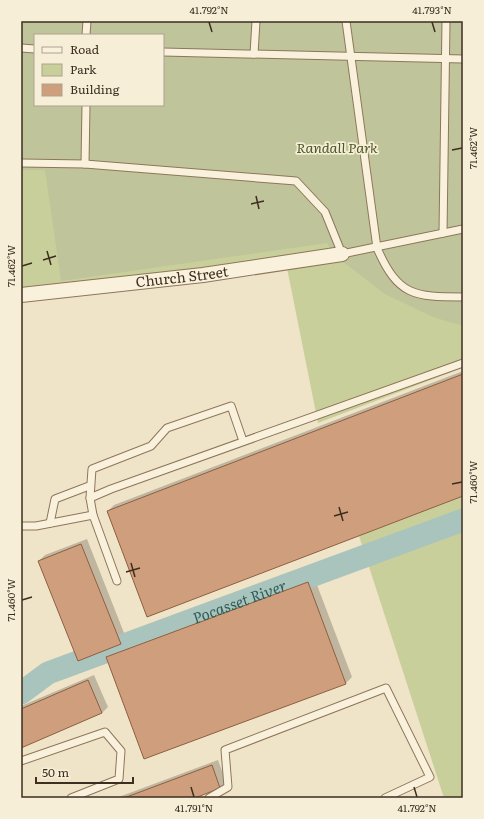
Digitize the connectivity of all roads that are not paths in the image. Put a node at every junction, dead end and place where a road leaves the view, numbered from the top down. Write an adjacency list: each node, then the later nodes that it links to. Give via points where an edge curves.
1 (87, 21): 5 (lane)
2 (256, 21): 9 (lane)
3 (346, 21): 10 (lane)
4 (446, 21): 11 (lane)
5 (86, 34)
6 (21, 48): 7 (lane)
7 (34, 48)
8 (164, 52): 9 (lane)
9 (254, 54): 10 (lane)
10 (351, 55): 11 (lane); 18 (lane)
11 (445, 59): 12 (lane); 17 (lane)
12 (463, 60)
13 (86, 106): 15 (lane)
14 (21, 163): 15 (lane)
15 (85, 164): 19 (lane, via 296,181 325,212)
16 (463, 229): 17 (lane)
17 (443, 233): 18 (lane)
18 (377, 248): 19 (lane); 21 (lane, via 386,268 399,284 413,293 431,297)
19 (342, 254): 20 (street, Church Street, via 203,275)
20 (21, 295)
21 (463, 297)
22 (463, 363): 23 (lane)
23 (243, 441): 24 (lane, via 231,406 167,428 151,446 92,469); 25 (lane)
24 (89, 486): 25 (lane); 27 (lane, via 54,499)
25 (90, 498): 26 (lane)
26 (93, 516): 27 (lane); 29 (lane)
27 (50, 523): 28 (lane)
28 (21, 526)
29 (118, 581)
30 (21, 761): 31 (lane, via 105,732 121,751 119,779)
31 (71, 798)
32 (209, 798): 33 (lane, via 228,787 225,750 386,688 430,777)
33 (385, 798)

